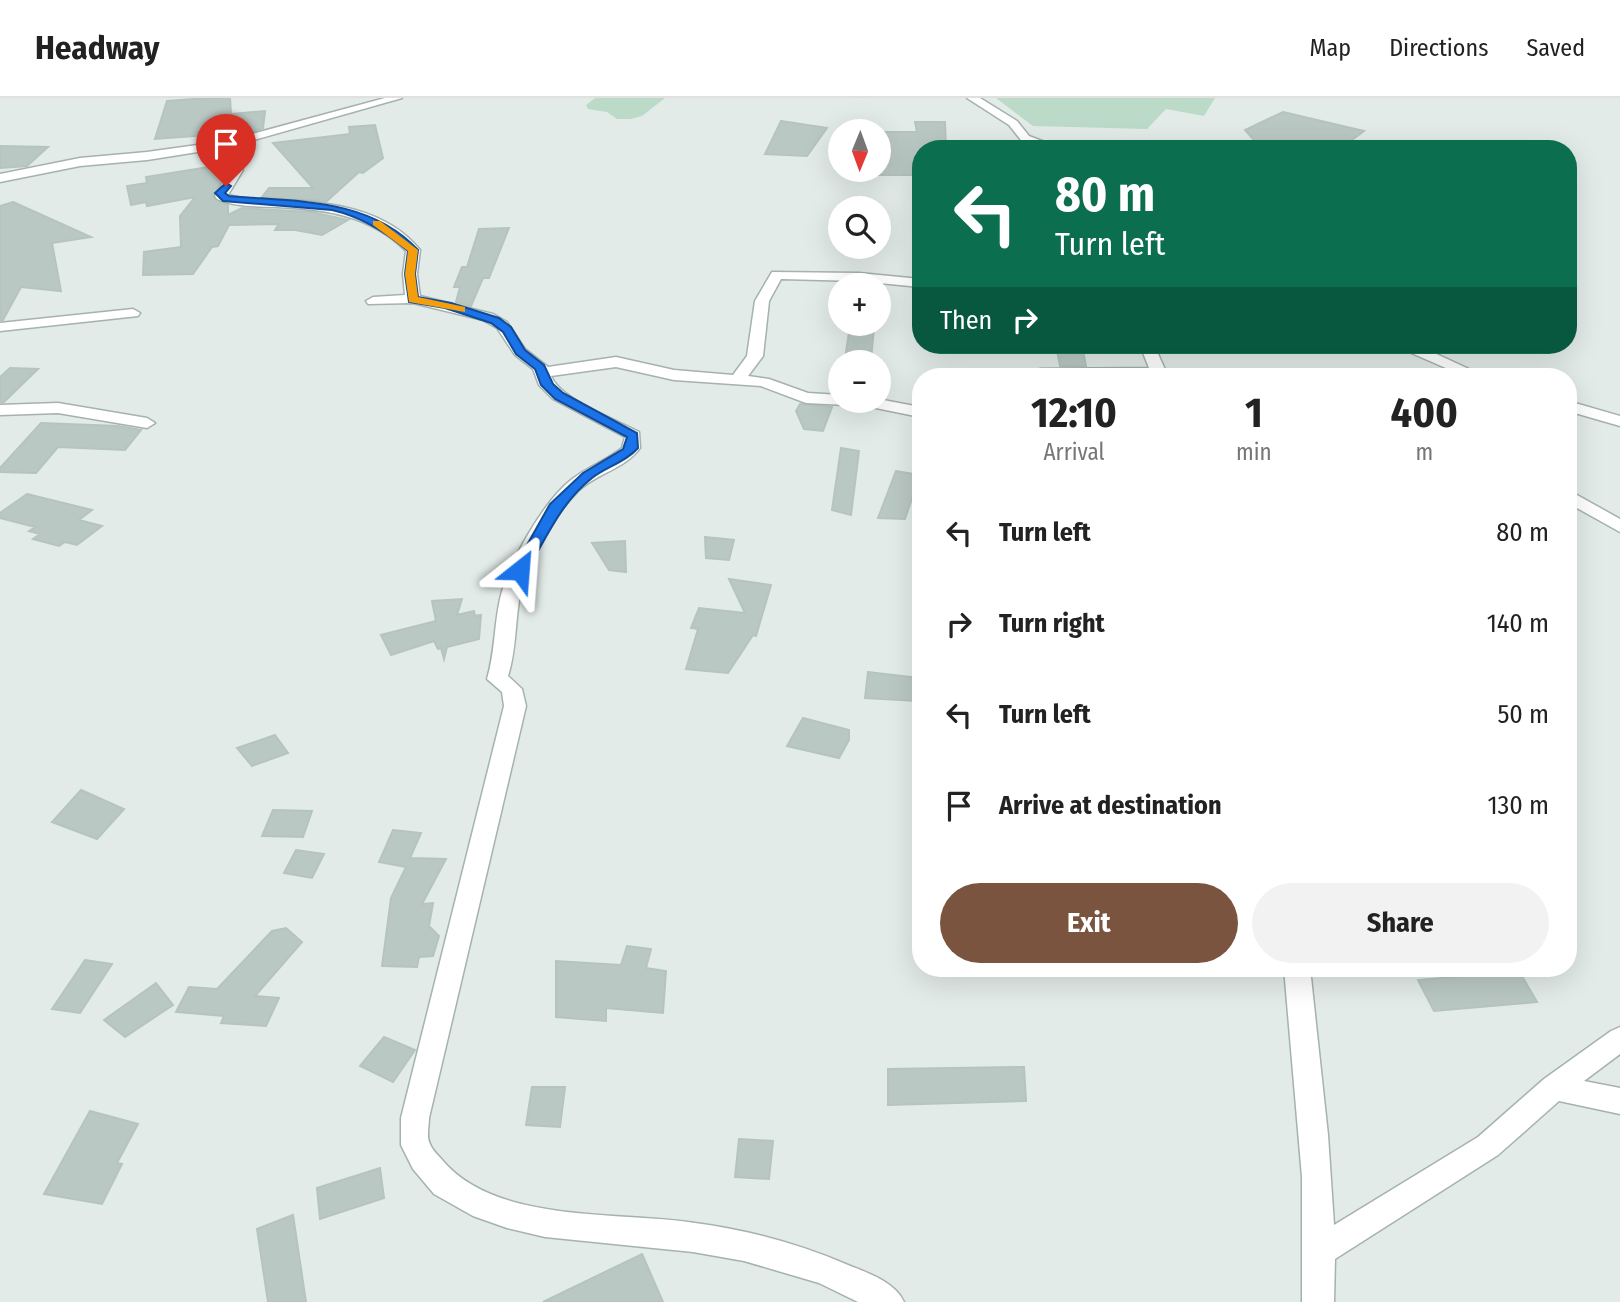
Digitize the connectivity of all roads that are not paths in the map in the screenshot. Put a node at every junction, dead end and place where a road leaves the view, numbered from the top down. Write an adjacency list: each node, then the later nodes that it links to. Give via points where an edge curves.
1 (397, 98): 4 (street)
2 (972, 98): 3 (street, via 1013,123)
3 (1028, 140)
4 (227, 144): 5 (street, via 80,162); 7 (street, via 237,170 220,196 332,208 377,223 413,250)
5 (0, 178)
6 (912, 282): 14 (street, via 777,275 762,301 755,356)
7 (413, 299): 8 (street); 13 (street, via 495,320 520,352)
8 (373, 301)
9 (133, 313): 10 (street)
10 (0, 327)
11 (1423, 354): 12 (street)
12 (1450, 368)
13 (544, 372): 14 (street, via 616,362 674,375); 27 (street, via 547,385 559,396 627,430 633,443 624,456 587,475 555,507 518,576 497,679 510,686 515,706 415,1118 415,1145 432,1175 454,1193 507,1215 693,1237 774,1254 830,1272)
14 (738, 379): 17 (street, via 773,384 806,398 866,401)
15 (1577, 409): 18 (street)
16 (0, 410): 19 (street, via 58,408)
17 (912, 410)
18 (1620, 421)
19 (148, 423)
20 (1577, 500): 21 (street)
21 (1620, 526)
22 (1298, 977): 26 (street)
23 (1620, 1039): 24 (street)
24 (1554, 1088): 25 (street); 26 (street, via 1488,1146)
25 (1620, 1101)
26 (1321, 1250): 28 (street)
27 (888, 1302)
28 (1318, 1302)

